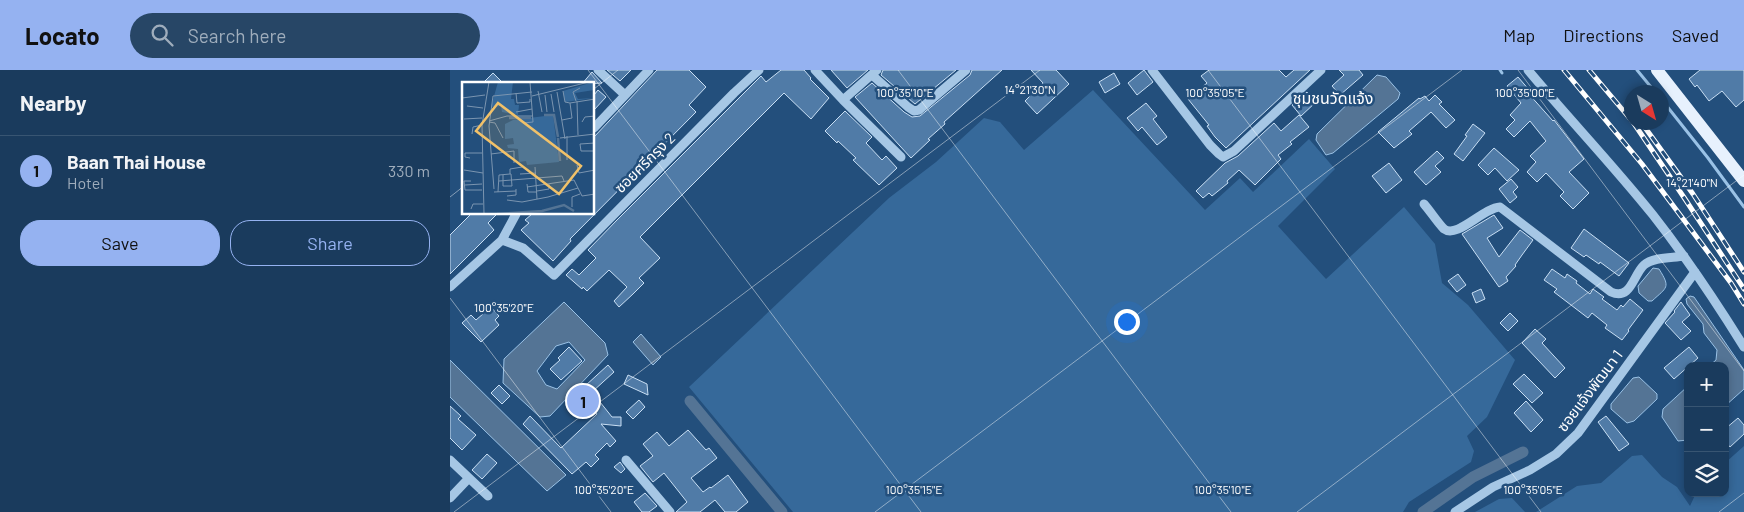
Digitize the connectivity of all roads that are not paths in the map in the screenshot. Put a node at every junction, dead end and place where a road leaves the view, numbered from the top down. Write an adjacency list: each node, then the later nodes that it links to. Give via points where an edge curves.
1 (598, 70): 11 (street)
2 (649, 70): 11 (street)
3 (759, 70): 18 (street, ซอยศรีกรุง 2, via 554,275 523,248)
4 (815, 70): 12 (street)
5 (966, 70): 10 (street, via 914,111)
6 (1152, 70): 7 (street, via 1210,145 1223,156 1234,151)
7 (1321, 70)
8 (1528, 70): 19 (street, via 1607,160)
9 (1657, 70): 15 (main road)
10 (875, 72): 12 (street)
11 (625, 95): 13 (street)
12 (843, 100): 14 (street)
13 (595, 127)
14 (901, 158)
15 (1743, 175)
16 (1424, 204): 19 (street, via 1445,230 1452,232 1479,215 1500,207 1618,295 1627,290 1644,265)
17 (515, 215): 18 (street)
18 (502, 240): 21 (street)
19 (1684, 256): 20 (street)
20 (1695, 272): 22 (street); 29 (street, ซอยแจ้งพัฒนา 1, via 1578,433 1556,454 1493,487)
21 (450, 287)
22 (1744, 347)
23 (450, 460): 25 (street)
24 (626, 460): 28 (street)
25 (469, 478): 26 (street); 27 (street)
26 (488, 496)
27 (450, 498)
28 (670, 512)
29 (1455, 512)

